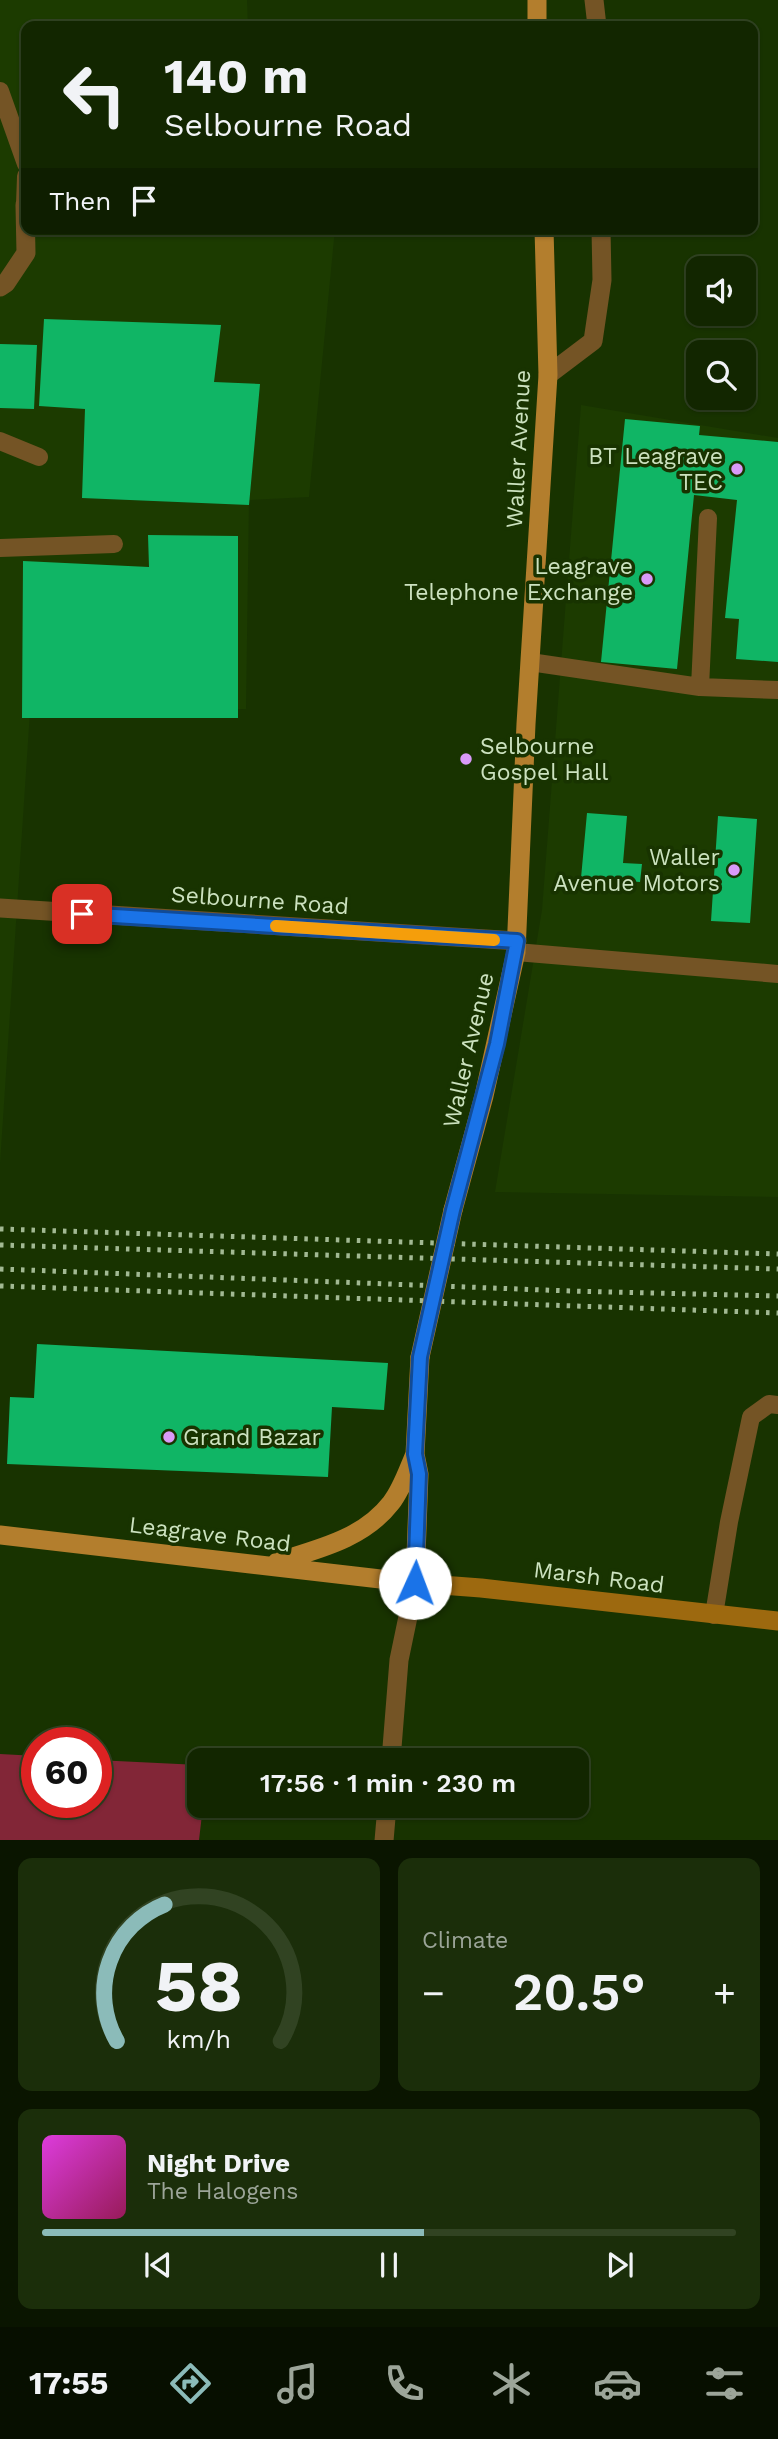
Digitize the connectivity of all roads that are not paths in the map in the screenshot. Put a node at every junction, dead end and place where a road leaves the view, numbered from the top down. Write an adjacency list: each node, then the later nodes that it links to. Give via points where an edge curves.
1 (537, 0): 3 (main road)
2 (594, 0): 4 (street)
3 (537, 21)
4 (596, 21)
5 (0, 91): 6 (lane)
6 (21, 150)
7 (25, 235): 10 (street, via 26,253)
8 (544, 235): 11 (main road, Waller Avenue)
9 (601, 235): 11 (street, via 602,280 593,341)
10 (0, 287)
11 (548, 375): 17 (main road, Waller Avenue)
12 (0, 441): 13 (lane)
13 (39, 457)
14 (708, 518): 18 (lane)
15 (114, 544): 16 (lane)
16 (0, 548)
17 (530, 662): 18 (lane); 21 (main road, Waller Avenue)
18 (700, 687): 19 (lane)
19 (778, 690)
20 (0, 908): 21 (street, Selbourne Road)
21 (517, 947): 22 (lane); 24 (main road, Waller Avenue, bridge, via 420,1357)
22 (778, 974)
23 (778, 1405): 28 (lane, via 769,1404 751,1417)
24 (415, 1454): 26 (main road, via 391,1502 369,1526 335,1544); 27 (main road, Waller Avenue, via 419,1474)
25 (0, 1535): 26 (main road, Leagrave Road)
26 (269, 1565): 27 (main road, Leagrave Road)
27 (415, 1583): 28 (main road, Marsh Road); 30 (street, via 399,1660)
28 (714, 1615): 29 (main road, Marsh Road)
29 (778, 1621)
30 (392, 1748)
31 (386, 1818): 32 (street)
32 (384, 1840)

